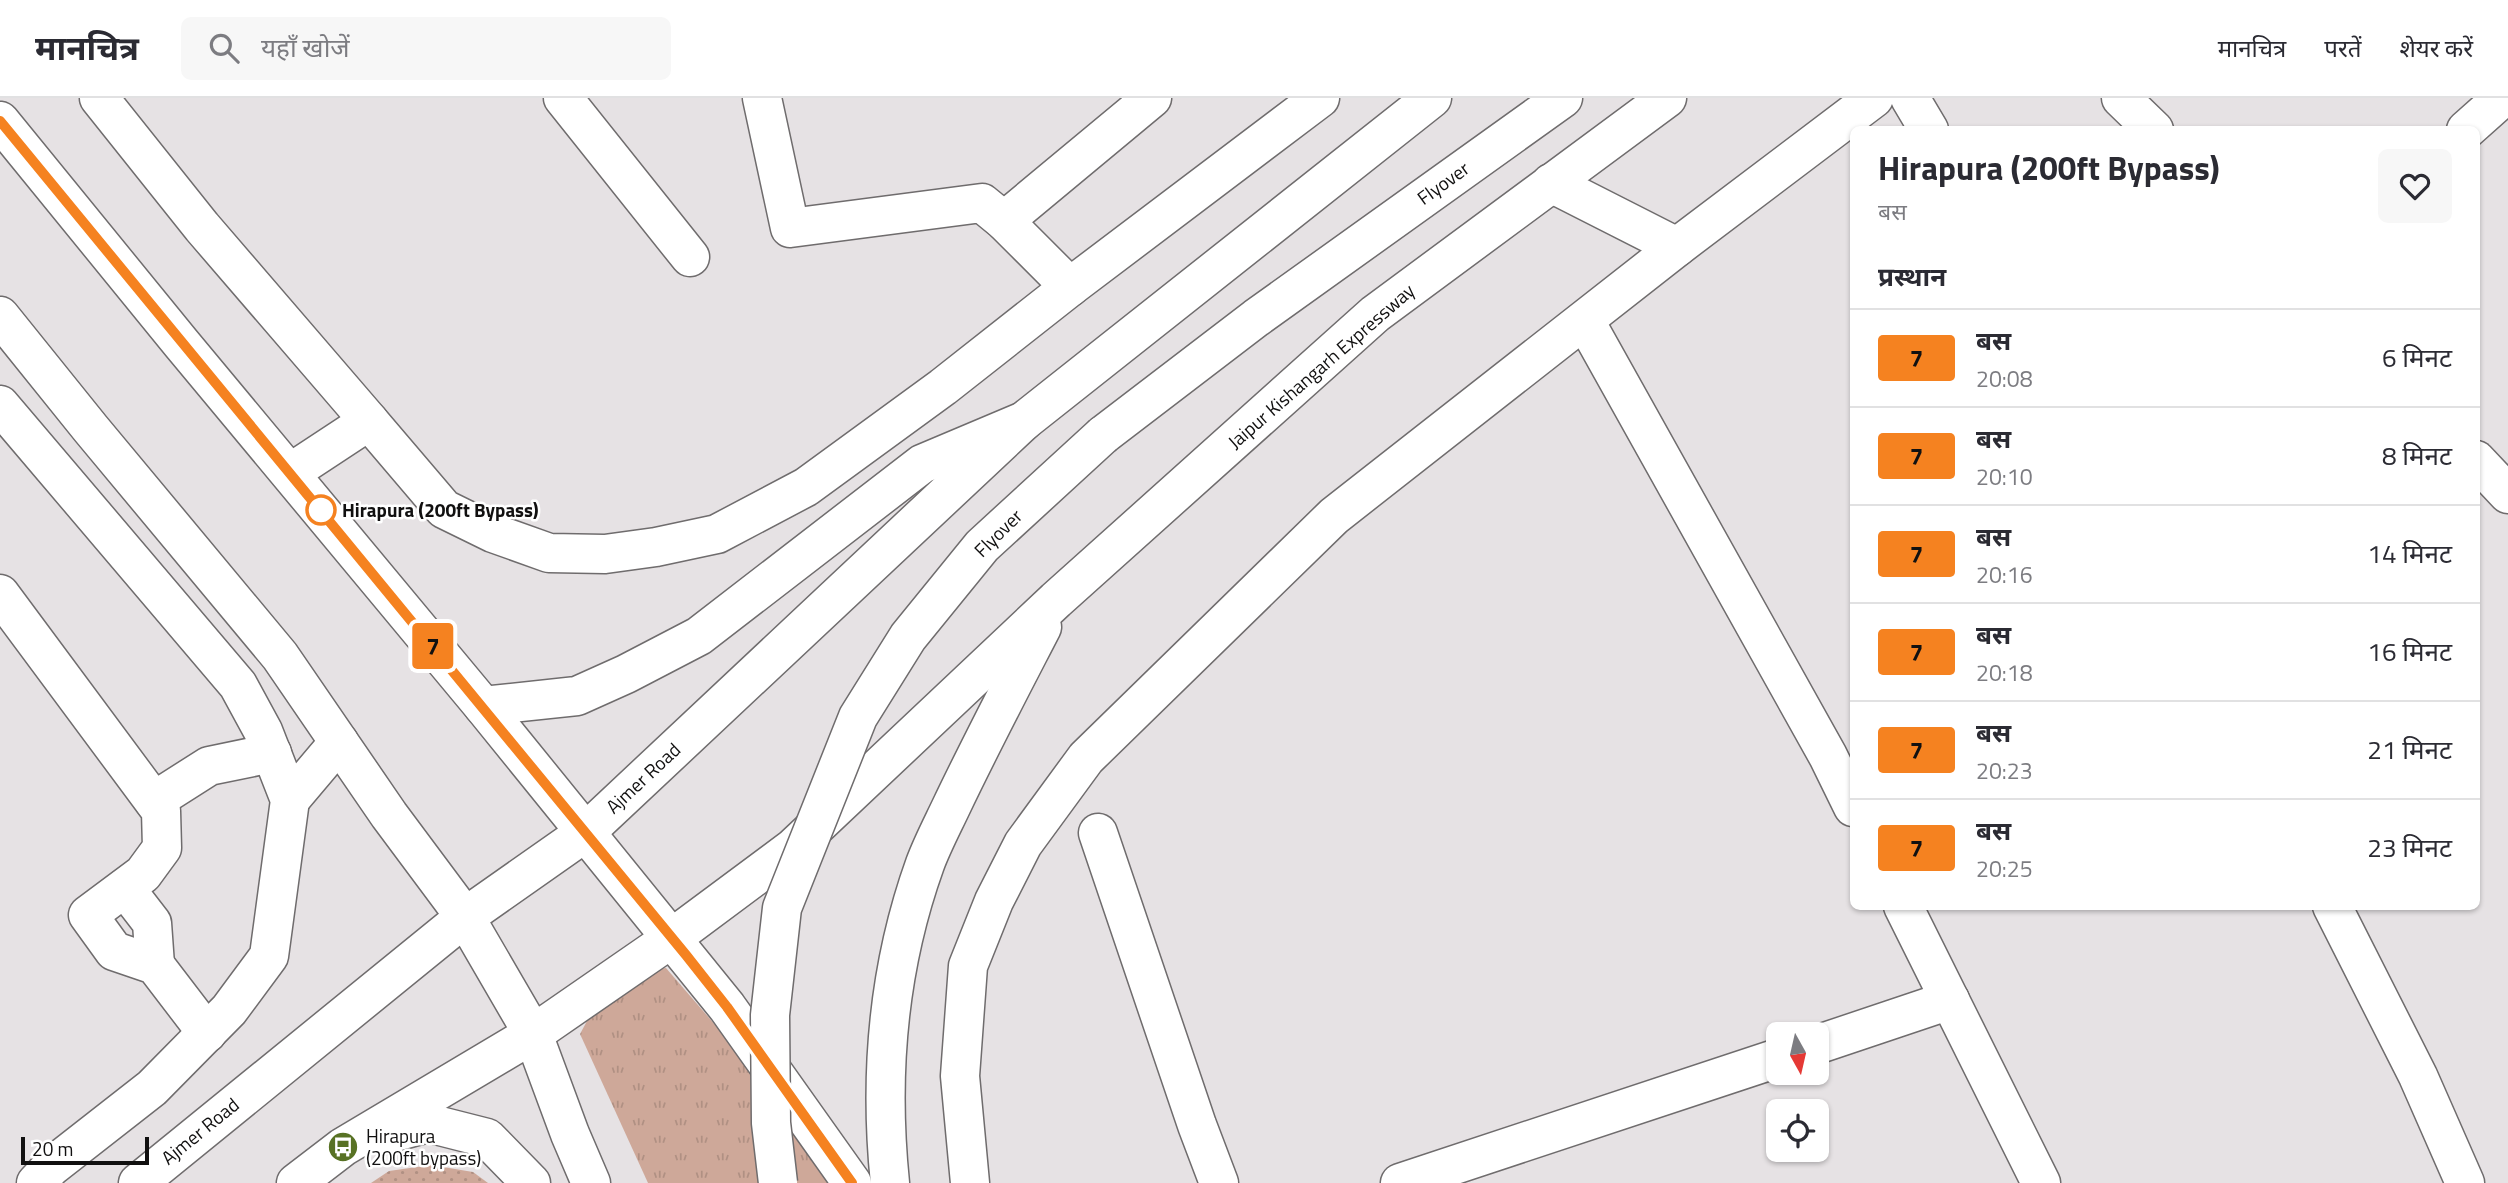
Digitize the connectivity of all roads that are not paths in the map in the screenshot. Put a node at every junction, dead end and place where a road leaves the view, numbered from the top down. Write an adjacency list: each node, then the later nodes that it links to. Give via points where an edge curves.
1 (99, 98): 25 (main road)
2 (563, 98): 20 (main road)
3 (762, 98): 18 (main road, via 790,228 982,203)
4 (1152, 98): 18 (main road)
5 (1320, 98): 21 (main road)
6 (1433, 98): 26 (main road)
7 (1563, 98): 57 (main road, Flyover, bridge, via 1256,318 1103,435 982,546 908,638 858,717 782,908 769,1016 771,1124)
8 (1667, 98): 17 (main road, Jaipur Kishangarh Expressway)
9 (1874, 98): 19 (main road)
10 (1910, 98): 14 (main road)
11 (2122, 98): 15 (main road)
12 (2502, 98): 16 (main road)
13 (0, 121): 28 (main road)
14 (1927, 126)
15 (2150, 126)
16 (2470, 126)
17 (1551, 184): 19 (main road); 31 (main road, Jaipur Kishangarh Expressway, via 1375,314)
18 (1004, 221): 21 (main road)
19 (1677, 247): 23 (main road)
20 (690, 257)
21 (1070, 287): 25 (main road, via 806,487 717,534 656,547 604,554 549,553 493,534 444,509)
22 (0, 316): 33 (main road, via 280,656)
23 (1586, 321): 37 (main road); 60 (main road, via 1334,516 1086,758 1023,844 968,965 960,1076)
24 (0, 405): 34 (main road, via 238,685)
25 (369, 421): 28 (main road)
26 (1024, 421): 32 (main road, via 922,464 687,643 577,696); 38 (main road, Ajmer Road)
27 (2480, 464): 29 (main road)
28 (290, 473): 32 (main road)
29 (2508, 494)
30 (0, 594): 36 (main road)
31 (1056, 600): 44 (main road, via 793,848); 59 (main road, via 925,863 902,943 888,1022 884,1128)
32 (483, 706): 38 (main road)
33 (339, 742): 35 (main road); 43 (main road)
34 (272, 753): 35 (main road); 36 (main road, via 209,766)
35 (289, 800): 47 (main road, via 269,956)
36 (154, 801): 40 (main road, via 161,811 162,848 144,874)
37 (1850, 801)
38 (586, 832): 43 (main road, Ajmer Road); 44 (main road)
39 (1098, 833): 61 (main road)
40 (125, 888): 45 (main road, via 152,923); 45 (main road, via 88,915 114,951)
41 (1905, 910): 46 (main road)
42 (2334, 910): 64 (main road, via 2418,1076)
43 (466, 917): 48 (main road); 53 (main road, Ajmer Road)
44 (672, 938): 48 (main road); 58 (main road)
45 (155, 965): 47 (main road)
46 (1950, 1000): 49 (main road); 63 (main road)
47 (207, 1033): 52 (main road, via 152,1088)
48 (533, 1034): 51 (main road); 56 (main road)
49 (1829, 1041)
50 (1766, 1062): 62 (main road)
51 (343, 1147): 54 (main road); 55 (main road, via 428,1123 487,1138)
52 (36, 1183)
53 (138, 1183)
54 (296, 1183)
55 (531, 1183)
56 (591, 1183)
57 (778, 1183)
58 (852, 1183)
59 (890, 1183)
60 (970, 1183)
61 (1220, 1183)
62 (1401, 1183)
63 (2041, 1183)
64 (2465, 1183)

